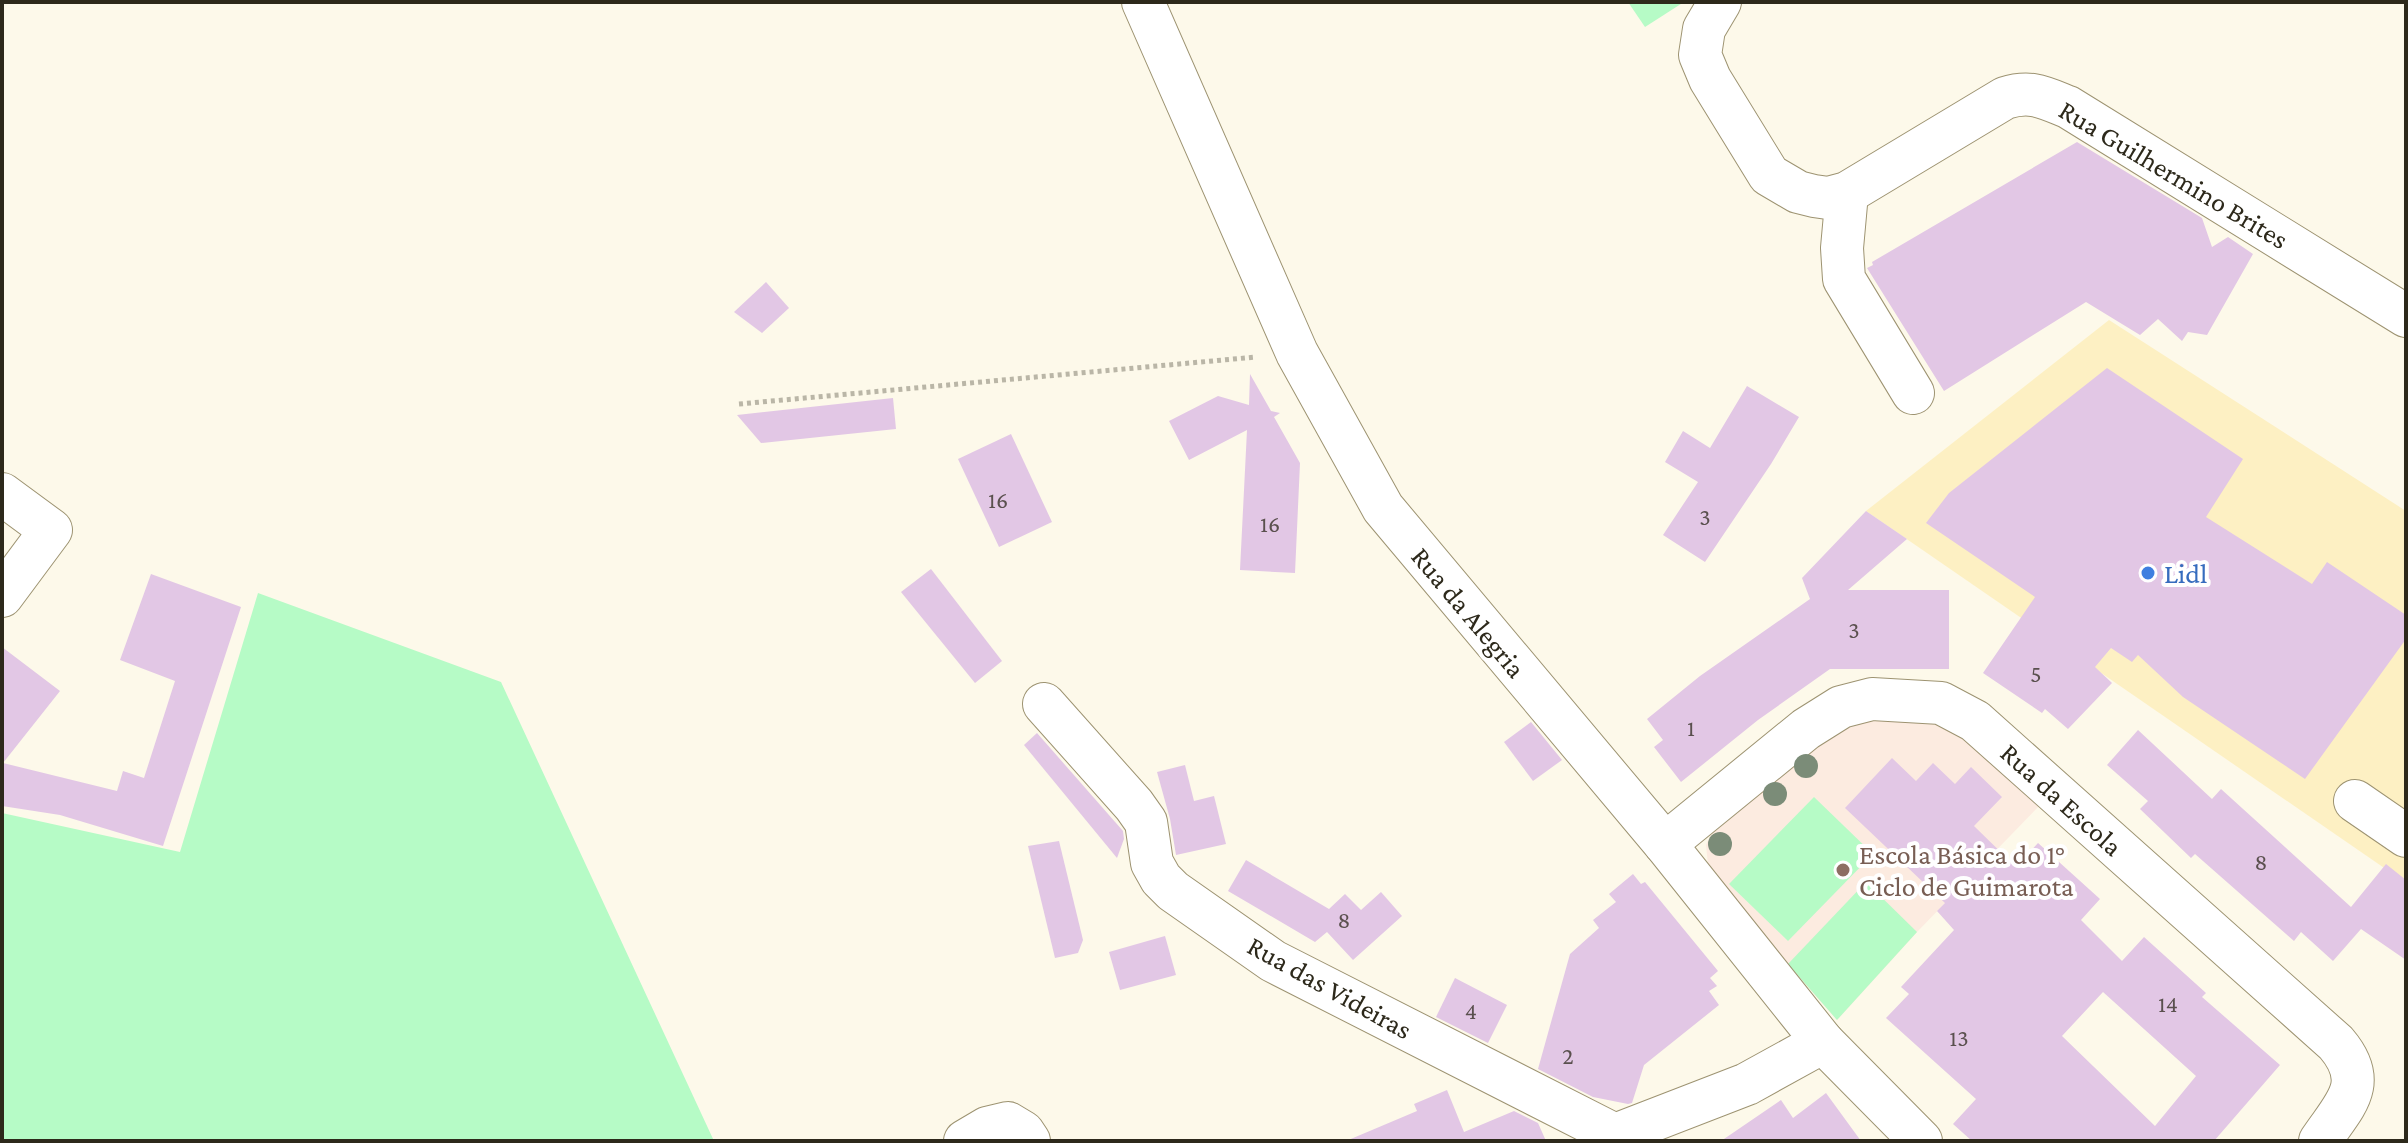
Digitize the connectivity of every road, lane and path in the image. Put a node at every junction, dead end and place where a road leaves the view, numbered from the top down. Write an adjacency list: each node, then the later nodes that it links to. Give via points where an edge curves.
1 (1143, 2): 5 (street, Rua da Alegria)
2 (1720, 2): 3 (street, Rua Guilhermino Brites, via 1704,29 1700,55 1769,175 1814,196)
3 (1847, 193): 4 (street, Rua Guilhermino Brites, via 2005,98 2022,93 2044,97); 6 (street, via 1844,279)
4 (2406, 316)
5 (1297, 353): 7 (path); 13 (street, Rua da Alegria, via 1383,508)
6 (1913, 393)
7 (739, 404)
8 (2, 494): 9 (street, via 51,530)
9 (2, 596)
10 (1044, 704): 15 (street, Rua das Videiras, via 1146,822 1152,863 1173,891 1273,961)
11 (2355, 801): 12 (street)
12 (2406, 836)
13 (1665, 844): 14 (street, Rua da Alegria); 19 (street, Rua da Escola, via 1806,729 1841,707 1872,699 1941,703 1975,721 2348,1056 2354,1084)
14 (1823, 1042): 15 (street, via 1747,1084); 18 (street, Rua da Alegria)
15 (1610, 1138)
16 (965, 1141): 17 (street, via 1008,1123)
17 (1029, 1141)
18 (1921, 1141)
19 (2320, 1141)

